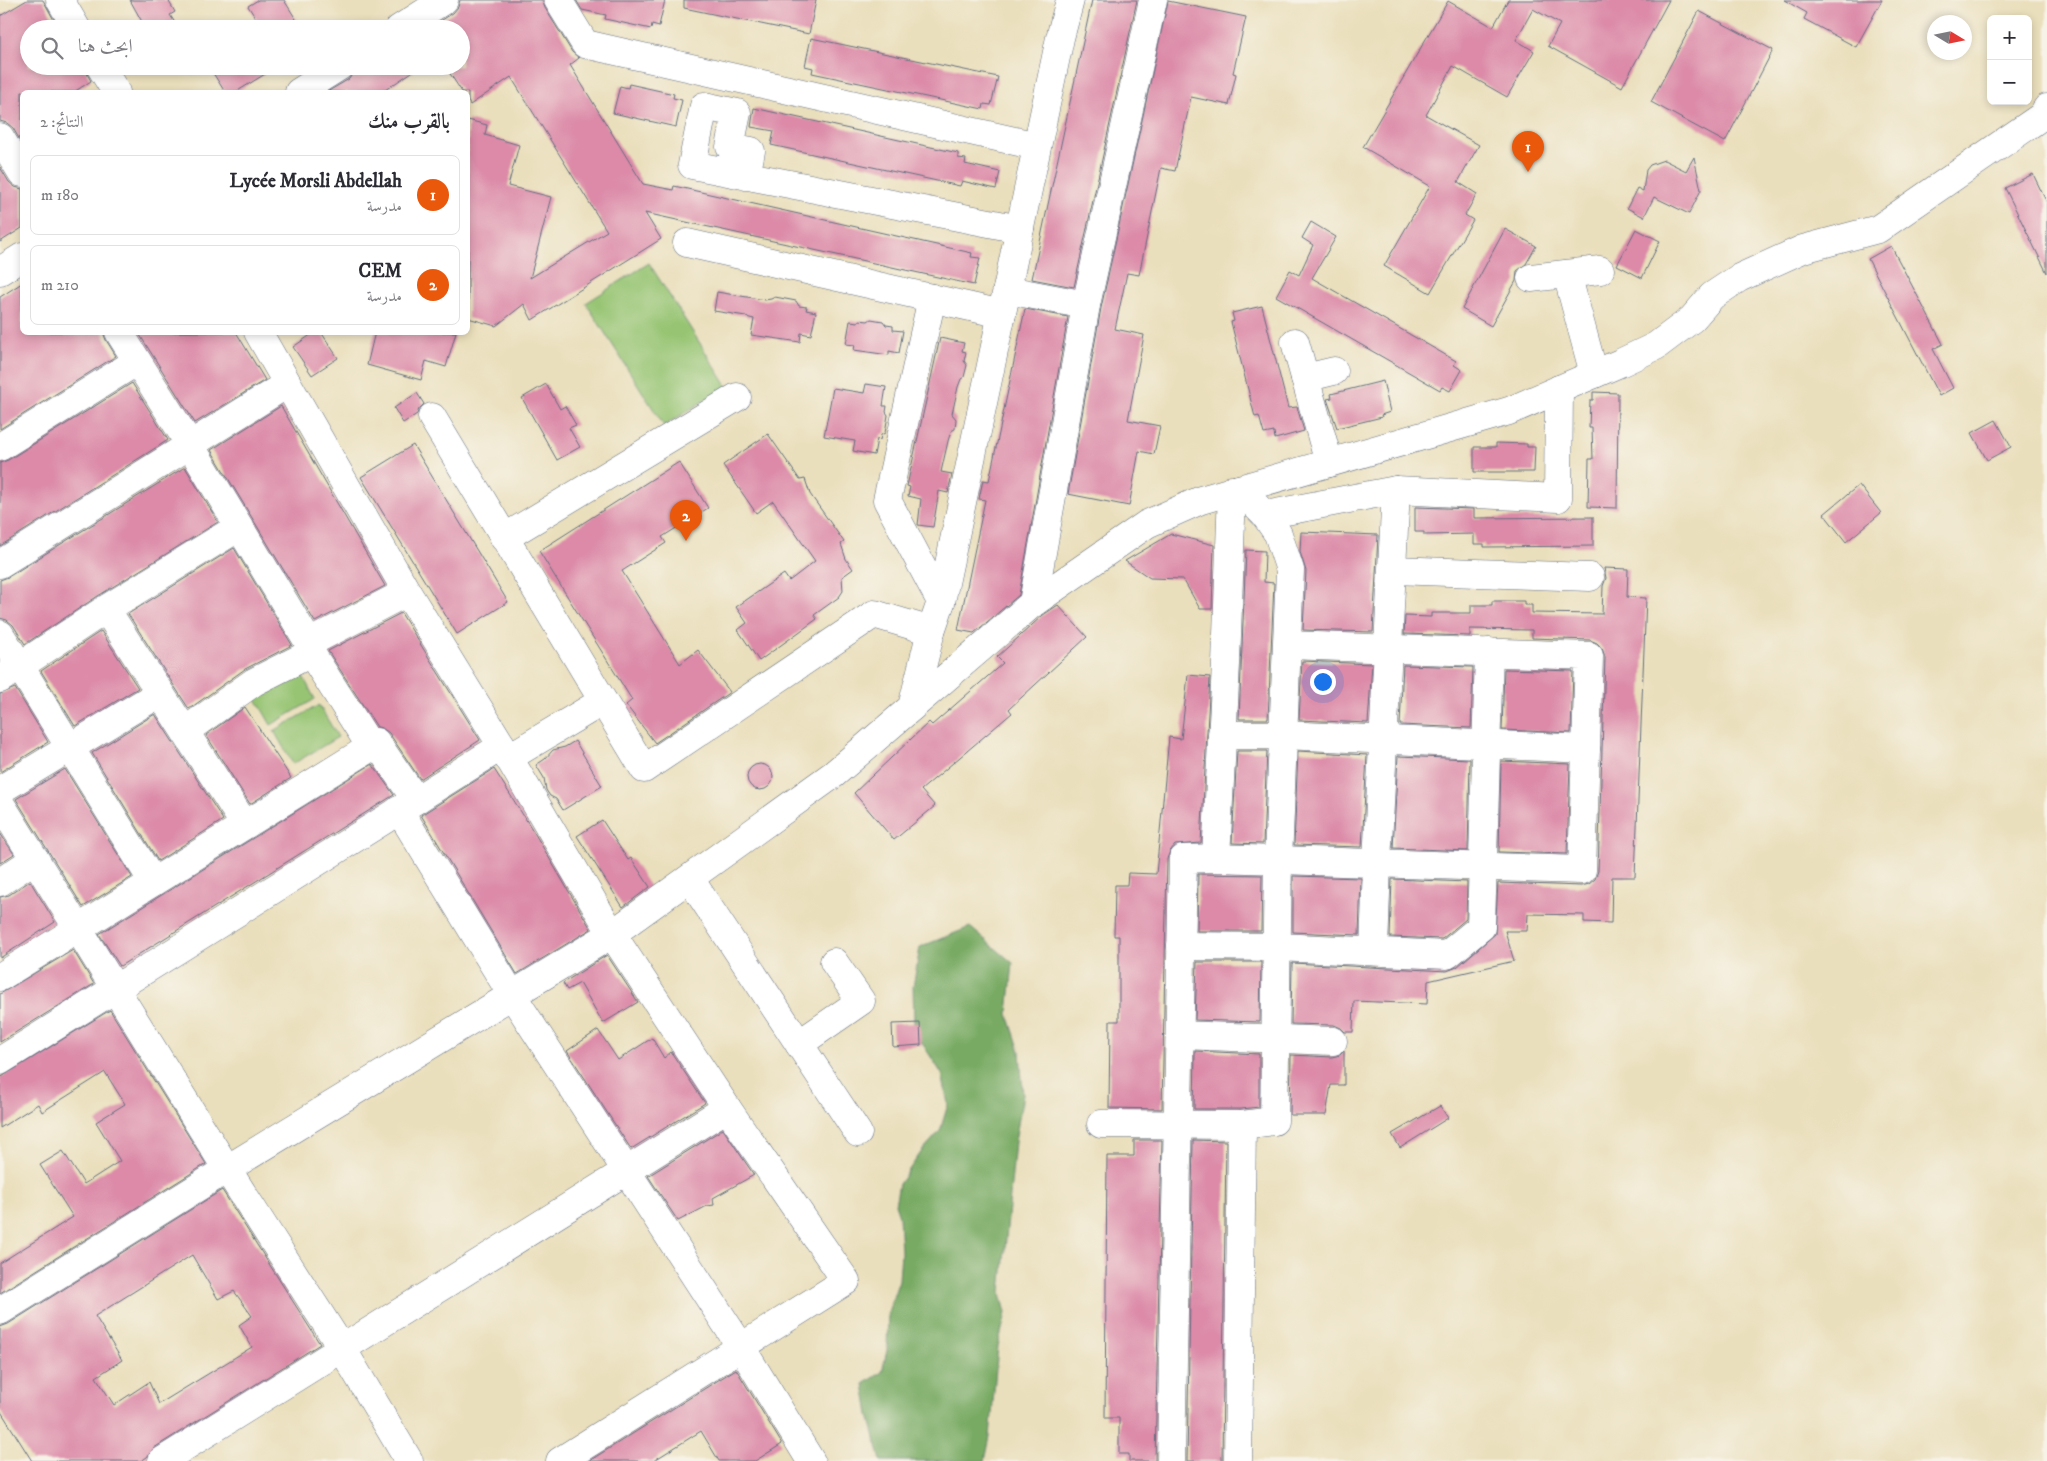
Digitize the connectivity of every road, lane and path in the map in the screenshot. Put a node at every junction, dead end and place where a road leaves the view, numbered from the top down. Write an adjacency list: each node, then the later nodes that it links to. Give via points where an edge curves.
1 (60, 0): 6 (street)
2 (444, 0): 7 (street)
3 (558, 0): 14 (street, via 585,44)
4 (1070, 0): 14 (street)
5 (1153, 0): 26 (street)
6 (72, 20)
7 (413, 20)
8 (106, 75): 10 (street)
9 (326, 75): 11 (street)
10 (115, 90)
11 (302, 90)
12 (2045, 114): 32 (street, via 1878,228 1803,249 1739,278 1712,296 1692,319 1656,346)
13 (0, 137): 15 (street)
14 (1037, 146): 17 (street)
15 (20, 170)
16 (746, 176): 17 (street)
17 (1020, 229): 25 (street)
18 (687, 244): 24 (street)
19 (20, 258): 21 (street)
20 (1600, 270): 22 (street)
21 (0, 271)
22 (1567, 274): 23 (street); 32 (street)
23 (1531, 278)
24 (932, 298): 25 (street); 50 (street, via 887,500)
25 (1005, 302): 26 (street); 50 (street)
26 (1086, 305): 51 (street)
27 (121, 335): 30 (street)
28 (260, 335): 34 (street)
29 (1295, 342): 33 (street)
30 (136, 362): 38 (street); 39 (street)
31 (1334, 371): 33 (street)
32 (1594, 374): 35 (street)
33 (1305, 378): 40 (street)
34 (288, 384): 38 (street); 49 (street)
35 (1559, 389): 40 (street, via 1509,411); 42 (street, via 1558,498)
36 (737, 397): 45 (street)
37 (432, 417): 45 (street)
38 (190, 445): 44 (street); 46 (street)
39 (0, 447)
40 (1329, 463): 41 (street)
41 (1235, 490): 43 (street); 51 (street, via 1201,500 1147,524); 64 (street)
42 (1396, 490): 43 (street); 47 (street)
43 (1265, 515): 55 (street, via 1278,534 1290,570)
44 (239, 527): 52 (street); 56 (street)
45 (504, 538): 61 (street)
46 (0, 564)
47 (1393, 570): 48 (street); 57 (street)
48 (1590, 577)
49 (407, 592): 56 (street); 71 (street)
50 (941, 602): 53 (street)
51 (1033, 603): 62 (street)
52 (106, 609): 59 (street); 60 (street)
53 (932, 631): 61 (street, via 874,614 644,769); 62 (street)
54 (0, 634): 59 (street)
55 (1288, 645): 57 (street); 65 (street)
56 (310, 648): 63 (street, via 254,682); 68 (street)
57 (1387, 648): 58 (street); 66 (street)
58 (1489, 652): 67 (street); 70 (street, via 1588,656)
59 (10, 672): 69 (street)
60 (160, 693): 63 (street); 69 (street)
61 (603, 701): 71 (street)
62 (912, 707): 81 (street, via 834,774)
63 (185, 731): 75 (street)
64 (1222, 735): 65 (street); 76 (street)
65 (1283, 735): 66 (street); 78 (street)
66 (1383, 740): 67 (street); 79 (street)
67 (1486, 745): 70 (street); 80 (street)
68 (370, 747): 74 (street, via 376,742); 75 (street)
69 (70, 748): 72 (street); 83 (street)
70 (1586, 750): 80 (street, via 1582,870)
71 (505, 752): 74 (street); 85 (street)
72 (0, 790)
73 (0, 803): 77 (street)
74 (408, 805): 91 (street); 92 (street)
75 (245, 825): 83 (street)
76 (1216, 858): 78 (street); 86 (street, via 1183,858)
77 (35, 859): 82 (street); 84 (street)
78 (1278, 860): 79 (street); 87 (street)
79 (1377, 864): 80 (street); 88 (street)
80 (1482, 867): 88 (street, via 1481,927 1447,955)
81 (690, 879): 85 (street); 96 (street)
82 (0, 882)
83 (153, 882): 84 (street)
84 (79, 928): 90 (street); 91 (street)
85 (612, 934): 92 (street); 98 (street)
86 (1181, 946): 87 (street); 93 (street)
87 (1277, 947): 88 (street); 94 (street)
88 (1374, 952)
89 (834, 962): 96 (street, via 861,1001)
90 (0, 977)
91 (115, 989): 97 (street); 103 (street)
92 (512, 995): 103 (street); 104 (street)
93 (1180, 1034): 94 (street); 100 (street)
94 (1276, 1039): 95 (street); 101 (street, via 1274,1121)
95 (1333, 1041)
96 (799, 1044): 102 (street)
97 (0, 1061)
98 (727, 1108): 104 (street); 106 (street, via 846,1281)
99 (1101, 1124): 100 (street)
100 (1178, 1124): 101 (street); 112 (street)
101 (1242, 1125): 113 (street)
102 (858, 1133)
103 (227, 1169): 105 (street); 107 (street)
104 (627, 1171): 106 (street); 107 (street)
105 (0, 1311)
106 (741, 1347): 110 (street); 111 (street)
107 (342, 1350): 108 (street); 109 (street)
108 (162, 1461)
109 (409, 1461)
110 (560, 1461)
111 (811, 1461)
112 (1171, 1461)
113 (1238, 1461)

